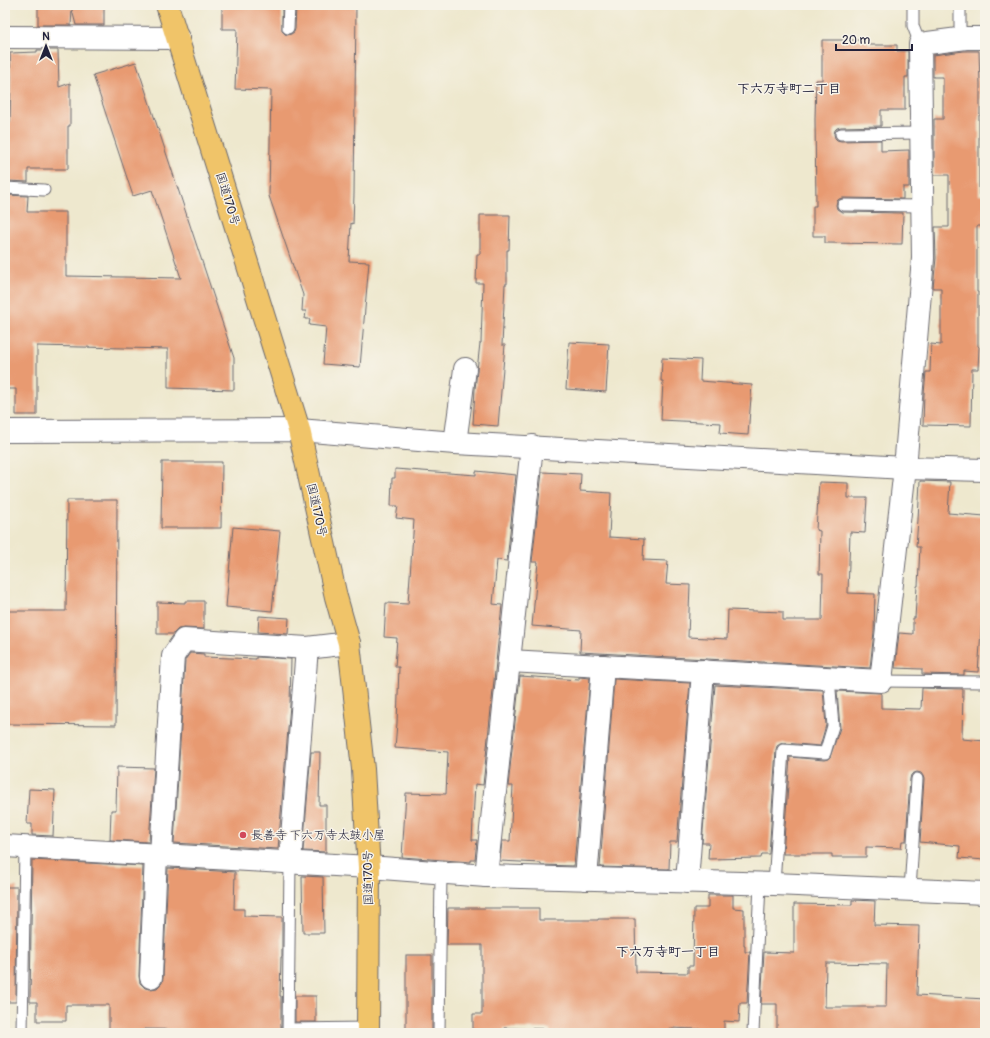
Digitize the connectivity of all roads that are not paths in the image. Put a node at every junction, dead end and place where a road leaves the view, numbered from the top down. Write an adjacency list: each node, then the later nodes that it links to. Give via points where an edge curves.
1 (167, 5): 7 (highway, 国道170号)
2 (289, 5): 5 (lane)
3 (913, 5): 10 (lane, via 913,26)
4 (960, 5): 9 (lane)
5 (288, 28)
6 (5, 37): 7 (street)
7 (178, 38): 18 (highway, 国道170号)
8 (985, 38): 9 (street)
9 (960, 39): 10 (street)
10 (920, 44): 11 (street)
11 (921, 133): 12 (lane); 16 (street)
12 (841, 134)
13 (5, 188): 14 (lane)
14 (44, 190)
15 (843, 205): 16 (lane)
16 (922, 206): 22 (street, via 923,258)
17 (465, 368): 20 (street)
18 (299, 430): 19 (street); 20 (street); 24 (highway, 国道170号, via 336,597)
19 (5, 431)
20 (455, 442): 21 (street)
21 (532, 446): 22 (street); 26 (street)
22 (905, 468): 23 (street); 30 (street)
23 (985, 470)
24 (349, 643): 25 (street); 36 (highway, 国道170号, via 363,769)
25 (307, 648): 34 (street, via 184,640 173,656); 35 (street)
26 (509, 661): 27 (street); 38 (street)
27 (603, 666): 28 (street); 39 (street)
28 (703, 671): 29 (street); 40 (street)
29 (829, 678): 30 (street); 41 (lane, via 833,726 825,753 783,750)
30 (881, 681): 31 (lane)
31 (985, 682)
32 (917, 779): 42 (lane)
33 (15, 846): 34 (street); 47 (lane)
34 (158, 855): 35 (street); 44 (street)
35 (290, 862): 36 (street); 45 (lane)
36 (368, 867): 37 (street); 46 (highway, 国道170号)
37 (440, 873): 38 (street); 48 (lane)
38 (486, 876): 39 (street)
39 (586, 879): 40 (street)
40 (686, 882): 41 (street)
41 (767, 884): 42 (street); 49 (lane)
42 (910, 890): 43 (street)
43 (985, 893)
44 (151, 977)
45 (288, 1031): 46 (lane)
46 (368, 1031)
47 (22, 1033)
48 (439, 1033)
49 (753, 1033)

